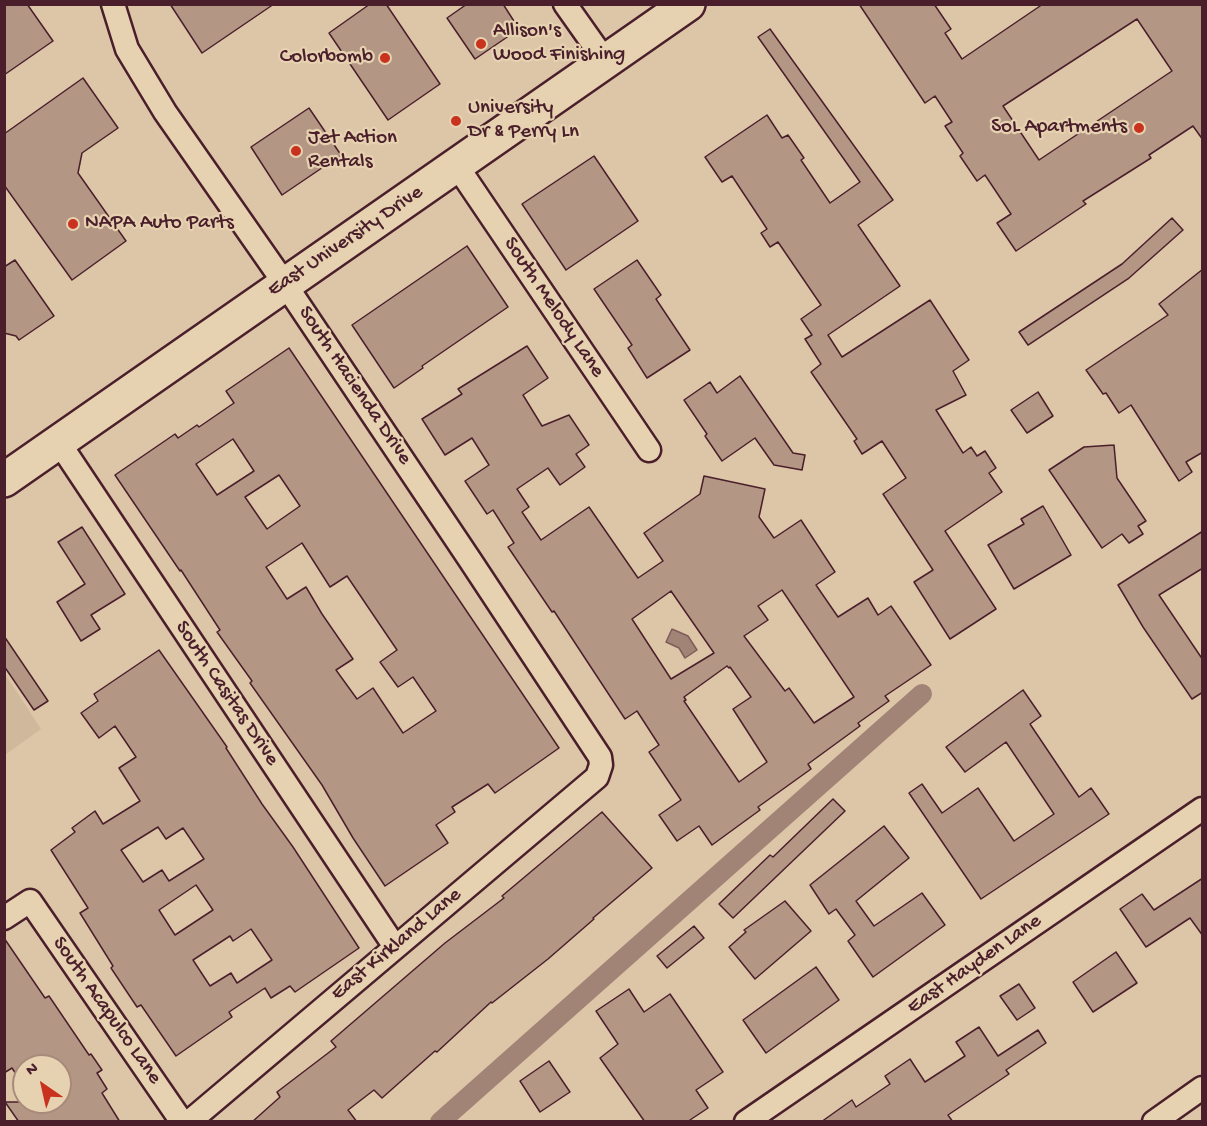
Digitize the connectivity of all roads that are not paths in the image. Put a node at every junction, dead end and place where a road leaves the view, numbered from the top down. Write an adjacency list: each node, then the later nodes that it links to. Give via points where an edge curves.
1 (113, 4): 6 (street, South Hacienda Drive, via 127,49 165,112)
2 (566, 4): 4 (street)
3 (688, 4): 4 (main road, East University Drive)
4 (606, 62): 5 (main road, East University Drive)
5 (456, 166): 6 (main road, East University Drive); 8 (street, South Melody Lane)
6 (285, 284): 7 (main road, East University Drive); 10 (street, South Hacienda Drive, via 600,757)
7 (58, 441): 9 (main road, East University Drive); 13 (street, South Casitas Drive)
8 (649, 450)
9 (4, 480)
10 (601, 765): 13 (street, East Kirkland Lane, via 597,777)
11 (1203, 809): 17 (street, East Hayden Lane)
12 (4, 918): 15 (street, South Acapulco Lane, via 30,901)
13 (395, 947): 16 (street, East Kirkland Lane)
14 (1203, 1088): 18 (street)
15 (183, 1122)
16 (189, 1122)
17 (747, 1122)
18 (1154, 1122)

